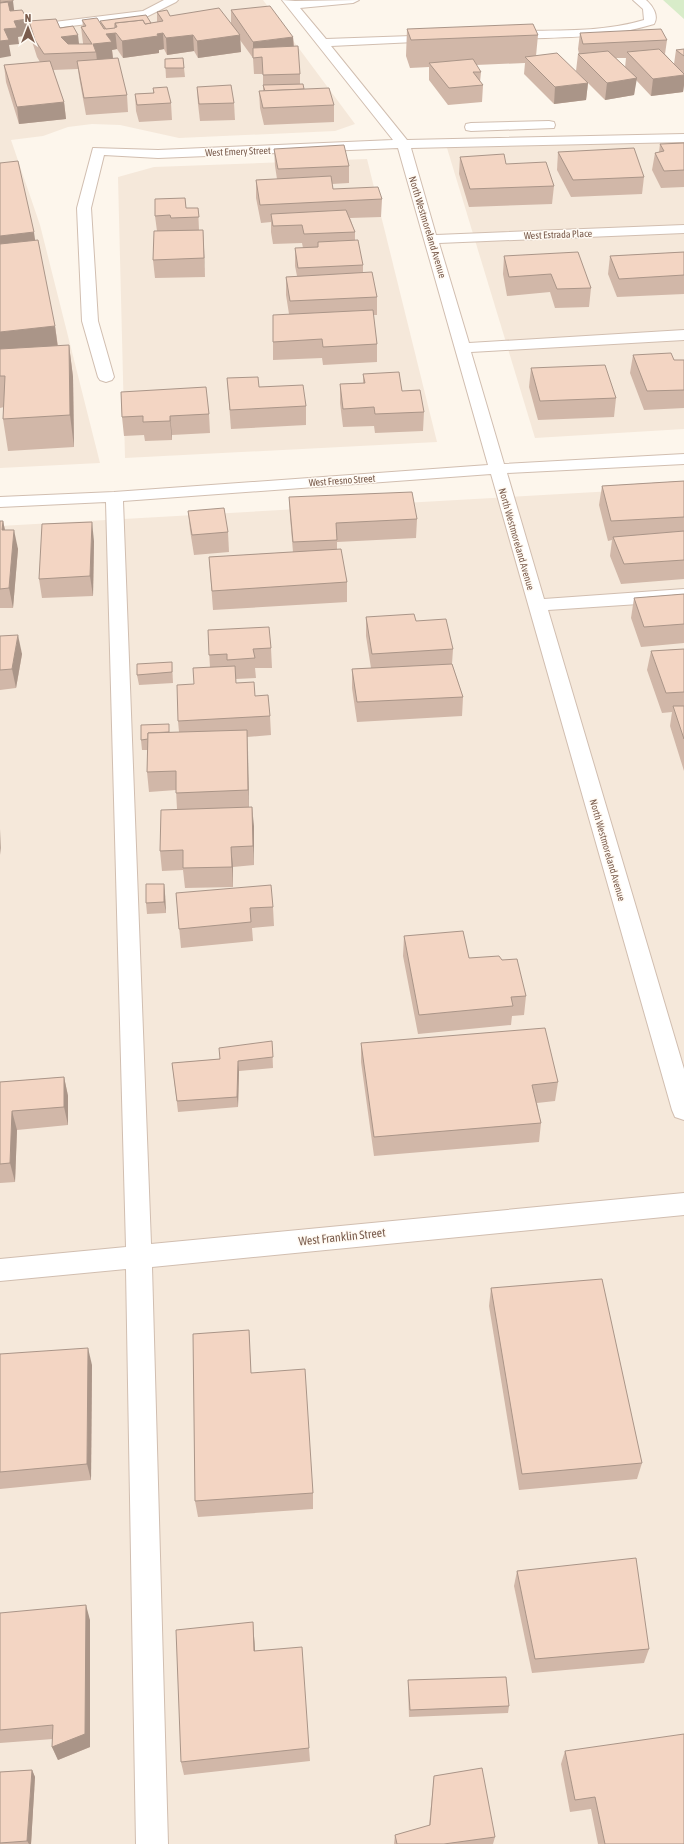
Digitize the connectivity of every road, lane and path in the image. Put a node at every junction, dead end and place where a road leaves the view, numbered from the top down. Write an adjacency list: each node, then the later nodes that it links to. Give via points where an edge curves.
1 (172, 0): 5 (street, via 146,14)
2 (353, 0): 4 (street)
3 (639, 0): 6 (street, via 651,12 650,22 631,29)
4 (290, 2): 8 (street, North Westmoreland Avenue)
5 (46, 26)
6 (499, 35)
7 (444, 37): 8 (street)
8 (322, 42): 11 (street, North Westmoreland Avenue)
9 (549, 125): 10 (street)
10 (455, 128)
11 (391, 130): 12 (street); 14 (street, North Westmoreland Avenue)
12 (407, 130)
13 (684, 138): 14 (street, West Emery Street)
14 (403, 144): 16 (street, North Westmoreland Avenue); 19 (street, West Emery Street, via 158,154 98,151 84,208 90,321)
15 (684, 229): 16 (street, West Estrada Place)
16 (432, 239): 18 (street, North Westmoreland Avenue)
17 (684, 335): 18 (street)
18 (463, 348): 21 (street, North Westmoreland Avenue)
19 (106, 377)
20 (684, 458): 21 (street, West Fresno Street)
21 (496, 469): 22 (street, West Fresno Street); 25 (street, North Westmoreland Avenue)
22 (114, 497): 23 (street, West Fresno Street); 28 (street)
23 (0, 502)
24 (684, 595): 25 (street)
25 (536, 605): 26 (street, North Westmoreland Avenue)
26 (684, 1110)
27 (684, 1204): 28 (street, West Franklin Street)
28 (139, 1257): 29 (street, West Franklin Street); 30 (street)
29 (0, 1270)
30 (152, 1844)

